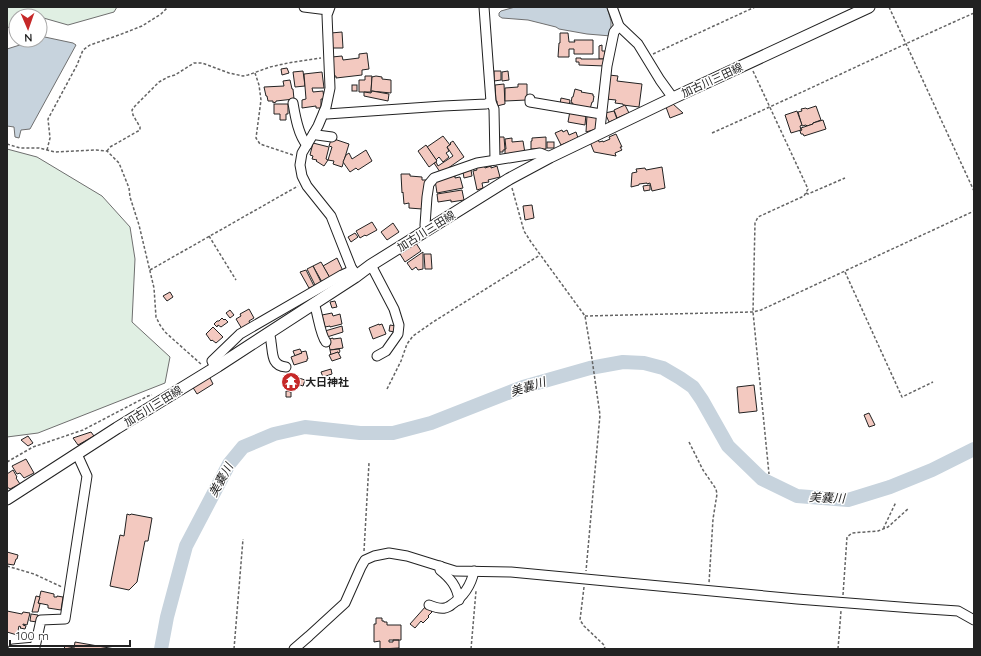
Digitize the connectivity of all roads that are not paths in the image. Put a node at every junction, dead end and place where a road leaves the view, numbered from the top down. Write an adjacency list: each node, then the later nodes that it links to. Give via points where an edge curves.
1 (304, 7): 5 (street)
2 (484, 7): 9 (street)
3 (612, 7): 6 (street)
4 (869, 7): 7 (main road, 加古川三田線)
5 (329, 9): 11 (street, via 327,15 330,88)
6 (619, 26): 7 (street, via 638,44); 12 (street, via 614,32 607,66)
7 (673, 98): 13 (main road, 加古川三田線)
8 (530, 99): 12 (street, via 530,102)
9 (491, 102): 11 (street, via 327,114); 18 (street, via 494,109)
10 (293, 103): 16 (street, via 300,133)
11 (324, 112): 14 (street)
12 (602, 114): 13 (street)
13 (601, 132): 17 (main road, 加古川三田線)
14 (314, 133): 15 (street); 16 (street)
15 (332, 137)
16 (307, 144): 21 (street, via 301,157 302,176 331,216)
17 (550, 157): 18 (street, via 540,153); 19 (main road, 加古川三田線, via 509,179)
18 (495, 160): 19 (street, via 477,163 434,178 429,184 427,197)
19 (426, 231): 20 (main road, 加古川三田線)
20 (371, 265): 21 (main road, 加古川三田線); 25 (street, via 394,309 398,325 398,334 386,351)
21 (354, 274): 22 (main road, 加古川三田線); 27 (street, via 342,275 240,334 212,361)
22 (314, 303): 23 (main road, 加古川三田線); 24 (street)
23 (269, 333): 26 (street, via 272,355 280,367); 27 (main road, 加古川三田線)
24 (326, 342)
25 (377, 356)
26 (286, 367)
27 (212, 370): 28 (main road, 加古川三田線)
28 (77, 454): 29 (main road, 加古川三田線); 35 (street, via 87,476 65,619 41,620 35,647)
29 (7, 499)
30 (440, 566): 31 (street, via 455,571); 32 (street, via 440,570 453,583); 36 (street, via 407,556 389,554 365,560 345,603)
31 (474, 571): 32 (street, via 467,590); 34 (street, via 585,578 958,611)
32 (459, 600): 33 (street, via 446,608)
33 (429, 605)
34 (974, 620)
35 (13, 649)
36 (294, 649)

